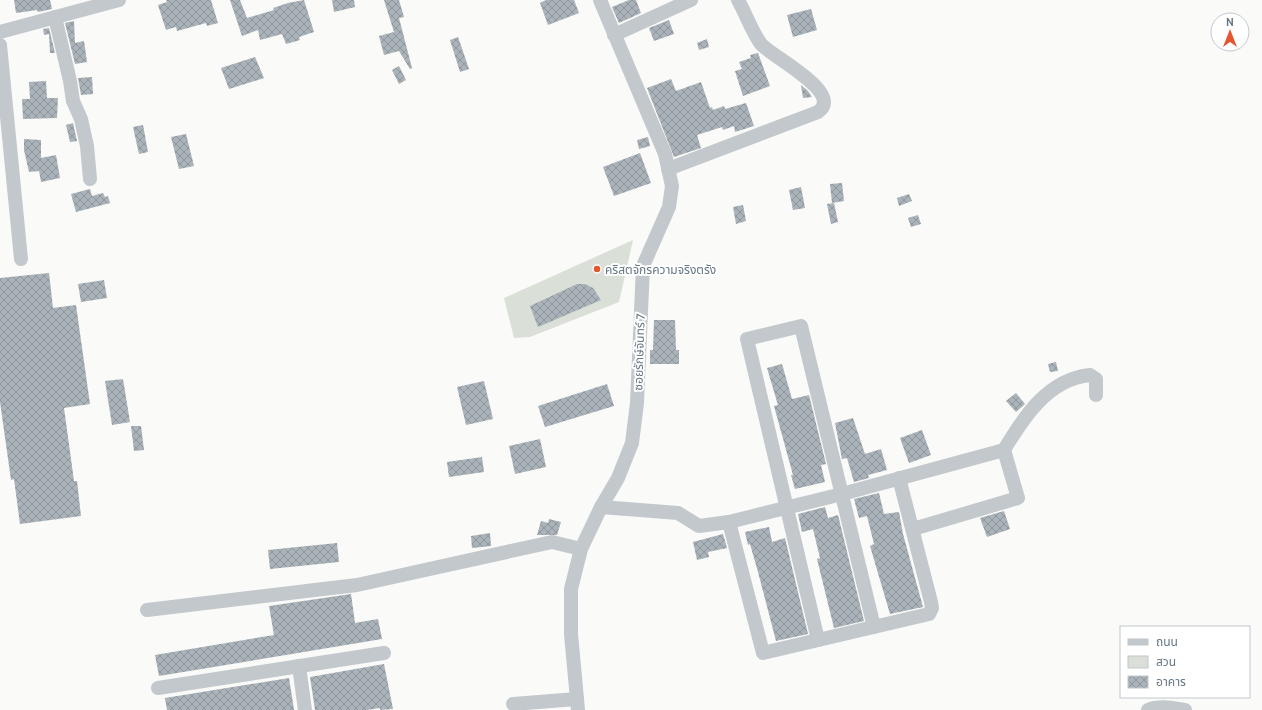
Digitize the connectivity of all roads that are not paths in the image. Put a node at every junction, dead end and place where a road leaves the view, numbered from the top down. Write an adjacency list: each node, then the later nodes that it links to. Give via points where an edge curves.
1 (119, 0): 5 (street)
2 (600, 0): 8 (street, ซอยรักษ์จันทร์ 7)
3 (691, 0): 8 (street)
4 (738, 0): 10 (street, via 762,44 820,89 823,107 818,112)
5 (79, 5): 6 (street)
6 (55, 17): 7 (street); 11 (street, via 73,101 81,119 87,146)
7 (0, 32)
8 (614, 35): 10 (street, ซอยรักษ์จันทร์ 7, via 665,154)
9 (0, 45): 12 (street)
10 (668, 168): 17 (street, ซอยรักษ์จันทร์ 7, via 672,186 669,207 643,266 637,403 632,443 618,478)
11 (90, 179)
12 (21, 259)
13 (1096, 394): 14 (street, via 1096,379 1090,375 1067,382 1051,391 1033,407)
14 (1004, 450): 15 (street); 20 (street, via 1018,498)
15 (899, 478): 16 (street); 20 (street)
16 (842, 494): 18 (street); 18 (street, via 801,326 747,339); 23 (street)
17 (601, 507): 19 (street, via 678,512 699,526); 21 (street, ซอยรักษ์จันทร์ 7)
18 (786, 508): 19 (street); 24 (street)
19 (729, 522): 24 (street, via 763,653)
20 (913, 529): 23 (street, via 932,608 929,614)
21 (581, 549): 22 (street, via 552,542 358,585); 29 (street, ซอยรักษ์จันทร์ 7, via 571,589 571,634)
22 (147, 610)
23 (874, 627): 24 (street)
24 (818, 640)
25 (384, 653): 26 (street)
26 (299, 666): 27 (street); 30 (street)
27 (158, 688)
28 (513, 704): 29 (street)
29 (577, 704)
30 (305, 710)
31 (1148, 710): 32 (street, via 1155,707)
32 (1185, 710)

